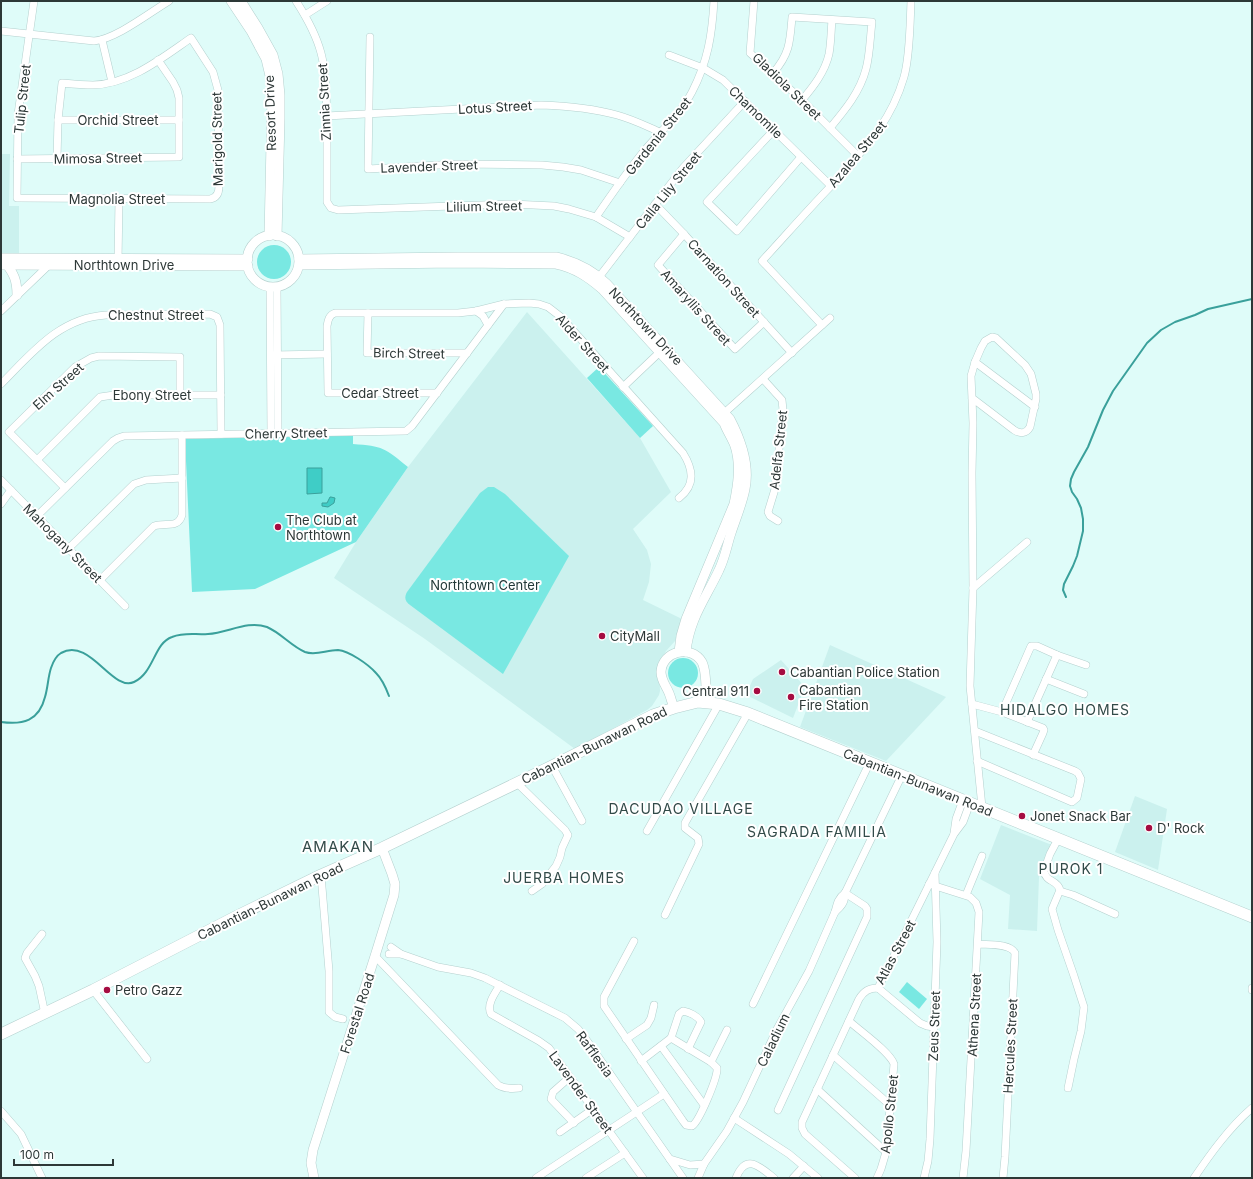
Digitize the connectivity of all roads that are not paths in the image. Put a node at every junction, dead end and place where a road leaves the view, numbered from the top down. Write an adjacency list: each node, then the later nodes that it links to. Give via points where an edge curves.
1 (34, 1): 13 (street, Tulip Street)
2 (168, 1): 15 (street, via 130,26)
3 (231, 1): 25 (street, Resort Drive, via 266,59)
4 (241, 1): 25 (street, Resort Drive, via 273,55 280,96)
5 (296, 1): 10 (street, Zinnia Street)
6 (327, 1): 10 (street)
7 (714, 1): 18 (street, Gardenia Street, via 710,42)
8 (754, 1): 19 (street, Gladiola Street, via 750,53)
9 (911, 1): 31 (street, Azalea Street, via 905,76 886,121)
10 (305, 15): 24 (street, Zinnia Street, via 317,40 324,66)
11 (832, 20): 19 (street, via 792,17 786,54); 21 (street, via 827,61 819,78); 28 (street, via 872,22 866,69 861,84)
12 (1, 30): 13 (street)
13 (30, 33): 15 (street); 33 (street, Tulip Street, via 18,114)
14 (370, 37): 23 (street, Lavender Street)
15 (102, 40): 20 (street)
16 (669, 55): 18 (street, Chamomile)
17 (158, 60): 20 (street, Marigold Street, via 125,78); 27 (street, via 177,90); 37 (street, Marigold Street, via 191,38 213,72 218,90 219,191)
18 (703, 68): 22 (street, Chamomile, via 723,80); 30 (street, Gardenia Street, via 692,94)
19 (773, 73): 21 (street, Gladiola Street)
20 (112, 82): 26 (street, Marigold Street, via 93,85 62,83)
21 (802, 100): 28 (street, Gladiola Street)
22 (745, 101): 29 (street, Chamomile); 40 (street, Calla Lily Street, via 683,168)
23 (369, 114): 24 (street, Lotus Street); 30 (street, Lotus Street, via 563,106 618,115); 35 (street, Lavender Street, via 368,169 457,164 542,165 581,170)
24 (326, 116): 41 (street, Zinnia Street, via 327,202)
25 (276, 119): 44 (street, Resort Drive)
26 (58, 120): 27 (street, Orchid Street); 34 (street)
27 (179, 120): 34 (street, Mimosa Street, via 179,157)
28 (830, 128): 31 (street, Gladiola Street)
29 (774, 130): 32 (street, Chamomile); 32 (street, via 707,202 737,231)
30 (660, 132): 35 (street, Gardenia Street)
31 (858, 156): 36 (street, Azalea Street)
32 (801, 157): 36 (street, Chamomile)
33 (17, 159): 34 (street, Mimosa Street); 38 (street, Tulip Street)
34 (57, 159)
35 (620, 183): 42 (street, Gardenia Street)
36 (831, 186): 62 (street, Azalea Street, via 762,261)
37 (216, 196): 39 (street, Magnolia Street, via 210,199)
38 (17, 198): 39 (street, Magnolia Street)
39 (119, 199): 47 (street)
40 (655, 204): 43 (street, Carnation Street); 45 (street, Calla Lily Street)
41 (331, 208): 42 (street, Lilium Street, via 338,210 512,204 554,206)
42 (596, 217): 45 (street, Lilium Street)
43 (684, 234): 60 (street, Carnation Street); 60 (street, Amaryllis Street, via 658,265 702,314 735,349)
44 (273, 236): 49 (street, via 261,238 255,244 250,250); 50 (street, via 286,239 294,246)
45 (630, 236): 51 (street, Calla Lily Street)
46 (50, 261): 47 (street, Northtown Drive); 48 (street, Northtown Drive); 53 (street)
47 (118, 261): 49 (street, Northtown Drive)
48 (3, 262): 53 (street, via 16,280)
49 (248, 262): 52 (street, via 250,274 255,280 262,285)
50 (299, 262): 51 (street, Northtown Drive, via 556,264); 52 (street, via 291,280)
51 (597, 280): 63 (street, Northtown Drive, via 602,289)
52 (273, 287): 67 (street)
53 (16, 295): 55 (street)
54 (504, 304): 56 (street, Alder Street); 61 (street, Cherry Street); 71 (street, Alder Street, via 529,303 548,307 561,317)
55 (1, 311)
56 (476, 311): 57 (street, Alder Street); 61 (street, via 483,316)
57 (368, 313): 58 (street, Alder Street, via 335,313); 64 (street, Birch Street, via 367,353)
58 (329, 317): 66 (street, Cedar Street)
59 (830, 318): 62 (street)
60 (764, 322): 65 (street, Carnation Street)
61 (488, 325): 64 (street, Cherry Street)
62 (822, 325): 65 (street)
63 (663, 350): 71 (street); 77 (street, Northtown Drive)
64 (466, 353): 72 (street, Cherry Street)
65 (792, 353): 69 (street)
66 (327, 354): 67 (street); 72 (street, Cedar Street, via 328,393)
67 (274, 355): 79 (street)
68 (975, 362): 75 (street, via 971,376); 76 (street); 76 (street, via 985,341 992,337 996,338 1029,370 1036,394)
69 (763, 379): 77 (street); 89 (street, Adelfa Street, via 780,397 783,404 776,482 768,512)
70 (1, 384): 74 (street, Chestnut Street, via 48,338 58,330 82,319 106,315 210,314 217,317 220,324)
71 (623, 387): 86 (street, Alder Street, via 670,437 689,462 692,478 690,485)
72 (437, 392): 79 (street, Cherry Street, via 406,431)
73 (180, 395): 74 (street, Ebony Street); 81 (street, Ebony Street, via 114,394 100,397); 81 (street, Elm Street, via 180,356 108,355 91,358 75,367 9,432)
74 (221, 395): 78 (street, Chestnut Street)
75 (972, 398): 76 (street, via 1018,433 1030,427); 93 (street)
76 (1035, 407)
77 (722, 416): 95 (street, Northtown Drive, via 738,460 738,487 734,504 686,629)
78 (221, 434): 79 (street, Cherry Street); 80 (street, Cherry Street)
79 (274, 434)
80 (182, 435): 82 (street); 84 (street, Cherry Street, via 131,435 118,438)
81 (37, 460): 84 (street, Elm Street)
82 (182, 478): 91 (street, via 146,480 134,484); 92 (street, via 182,515 179,522 154,526)
83 (1, 480): 85 (street, Mahogany Street)
84 (65, 488): 88 (street, Cherry Street)
85 (11, 490): 87 (street); 88 (street, Mahogany Street)
86 (679, 498)
87 (1, 504)
88 (37, 516): 91 (street, Mahogany Street)
89 (778, 521)
90 (1027, 542): 93 (street)
91 (69, 548): 92 (street, Mahogany Street)
92 (100, 580): 94 (street, Mahogany Street)
93 (973, 588): 102 (street, via 970,686)
94 (125, 606)
95 (682, 652): 100 (street, via 694,654 703,665); 103 (street, via 674,653 666,660 662,669 662,680)
96 (1057, 655): 97 (street); 98 (street); 104 (street, via 1031,646)
97 (1086, 665)
98 (1046, 679): 99 (street); 106 (street)
99 (1084, 694)
100 (706, 702): 101 (main road, Cabantian-Bunawan Road); 103 (main road, Cabantian-Bunawan Road)
101 (719, 704): 105 (main road, Cabantian-Bunawan Road); 117 (street)
102 (972, 704): 104 (street); 107 (street)
103 (674, 708): 111 (main road, Cabantian-Bunawan Road, via 638,722)
104 (1002, 712): 106 (street)
105 (748, 713): 110 (main road, Cabantian-Bunawan Road); 128 (street, via 685,823 685,828 698,838 699,844)
106 (1027, 722): 108 (street, via 1044,730)
107 (975, 731): 108 (street); 109 (street)
108 (1033, 755): 109 (street, via 1078,773 1081,779 1074,801)
109 (977, 761): 115 (street)
110 (870, 762): 112 (main road, Cabantian-Bunawan Road); 137 (street)
111 (552, 766): 113 (main road, Cabantian-Bunawan Road); 116 (street)
112 (902, 775): 114 (main road, Cabantian-Bunawan Road); 125 (street, Caladium)
113 (517, 783): 119 (main road, Cabantian-Bunawan Road); 123 (street, via 566,830 568,835 556,866 542,884)
114 (967, 802): 115 (main road, Cabantian-Bunawan Road); 122 (street, Zeus Street, via 956,819 954,834)
115 (982, 807): 118 (main road, Cabantian-Bunawan Road)
116 (582, 820)
117 (648, 831)
118 (1058, 839): 129 (main road, Cabantian-Bunawan Road); 155 (street, via 1044,874 1060,890 1052,909 1084,1007)
119 (382, 848): 121 (main road, Cabantian-Bunawan Road); 133 (street, Forestal Road, via 395,884)
120 (982, 856): 126 (street)
121 (321, 876): 136 (main road, Cabantian-Bunawan Road); 140 (street, via 330,1012 335,1017)
122 (932, 885): 126 (street); 135 (street, Atlas Street); 142 (street, Zeus Street, via 936,942)
123 (532, 891)
124 (1060, 891): 127 (street)
125 (846, 893): 162 (street, via 865,906 867,917); 165 (street, Caladium, via 839,899 836,912 809,971 777,1029)
126 (966, 895): 132 (street, Athena Street, via 973,899 978,907)
127 (1115, 914)
128 (665, 915)
129 (1252, 917)
130 (42, 934): 139 (street, via 25,958 36,976)
131 (634, 941): 146 (street, via 603,1000 604,1006)
132 (978, 944): 188 (street, Athena Street); 189 (street, Hercules Street, via 1006,946 1015,953)
133 (383, 950): 134 (street, Rafflesia, via 438,967 479,976); 154 (street, via 498,1085 503,1088); 175 (street, Forestal Road, via 312,1150)
134 (500, 985): 153 (street, Lavender Street, via 488,1009 491,1014 545,1044); 164 (street, Rafflesia, via 565,1018 578,1028)
135 (878, 988): 141 (street, Atlas Street, via 862,995); 142 (street, via 920,1023)
136 (93, 990): 139 (main road, Cabantian-Bunawan Road); 150 (street)
137 (753, 1004)
138 (654, 1005): 146 (street, via 647,1025)
139 (44, 1014): 144 (main road, Cabantian-Bunawan Road)
140 (343, 1019)
141 (849, 1021): 149 (street, Atlas Street); 159 (street, Apollo Street, via 893,1061)
142 (934, 1027): 187 (street, Zeus Street, via 930,1139)
143 (727, 1030): 152 (street)
144 (1, 1034)
145 (671, 1038): 147 (street); 148 (street); 148 (street, via 681,1012 699,1019 701,1024)
146 (626, 1039): 151 (street)
147 (661, 1046): 151 (street); 158 (street)
148 (688, 1049): 152 (street)
149 (833, 1055): 156 (street, Atlas Street); 159 (street)
150 (147, 1059)
151 (642, 1061): 157 (street)
152 (711, 1062): 158 (street, via 717,1068 717,1075)
153 (570, 1077): 161 (street, Lavender Street); 166 (street, via 553,1092 551,1098)
154 (519, 1088)
155 (1068, 1088)
156 (817, 1089): 169 (street); 185 (street, Atlas Street, via 803,1118 802,1128 808,1137)
157 (664, 1094): 158 (street, via 689,1126 694,1125); 164 (street)
158 (704, 1105)
159 (890, 1105): 169 (street, Apollo Street)
160 (1252, 1108): 190 (street, via 1235,1124)
161 (593, 1109): 166 (street); 167 (street, Lavender Street)
162 (778, 1110)
163 (1, 1111): 174 (street, via 21,1134)
164 (636, 1112): 167 (street); 171 (street, Rafflesia)
165 (734, 1118): 172 (street, Caladium); 173 (street)
166 (574, 1122): 168 (street)
167 (608, 1130): 170 (street, Lavender Street); 176 (street)
168 (560, 1132)
169 (886, 1152): 186 (street, Apollo Street)
170 (624, 1153): 177 (street); 178 (street, Lavender Street)
171 (670, 1159): 172 (street, via 690,1165); 179 (street, Rafflesia)
172 (704, 1164): 180 (street, Caladium)
173 (804, 1166): 183 (street); 184 (street)
174 (42, 1178)
175 (314, 1178)
176 (536, 1178)
177 (586, 1178)
178 (642, 1178)
179 (683, 1178)
180 (698, 1178)
181 (736, 1178): 182 (street, via 746,1164 751,1163)
182 (774, 1178)
183 (793, 1178)
184 (818, 1178)
185 (855, 1178)
186 (877, 1178)
187 (924, 1178)
188 (963, 1178)
189 (1002, 1178)
190 (1194, 1178)

